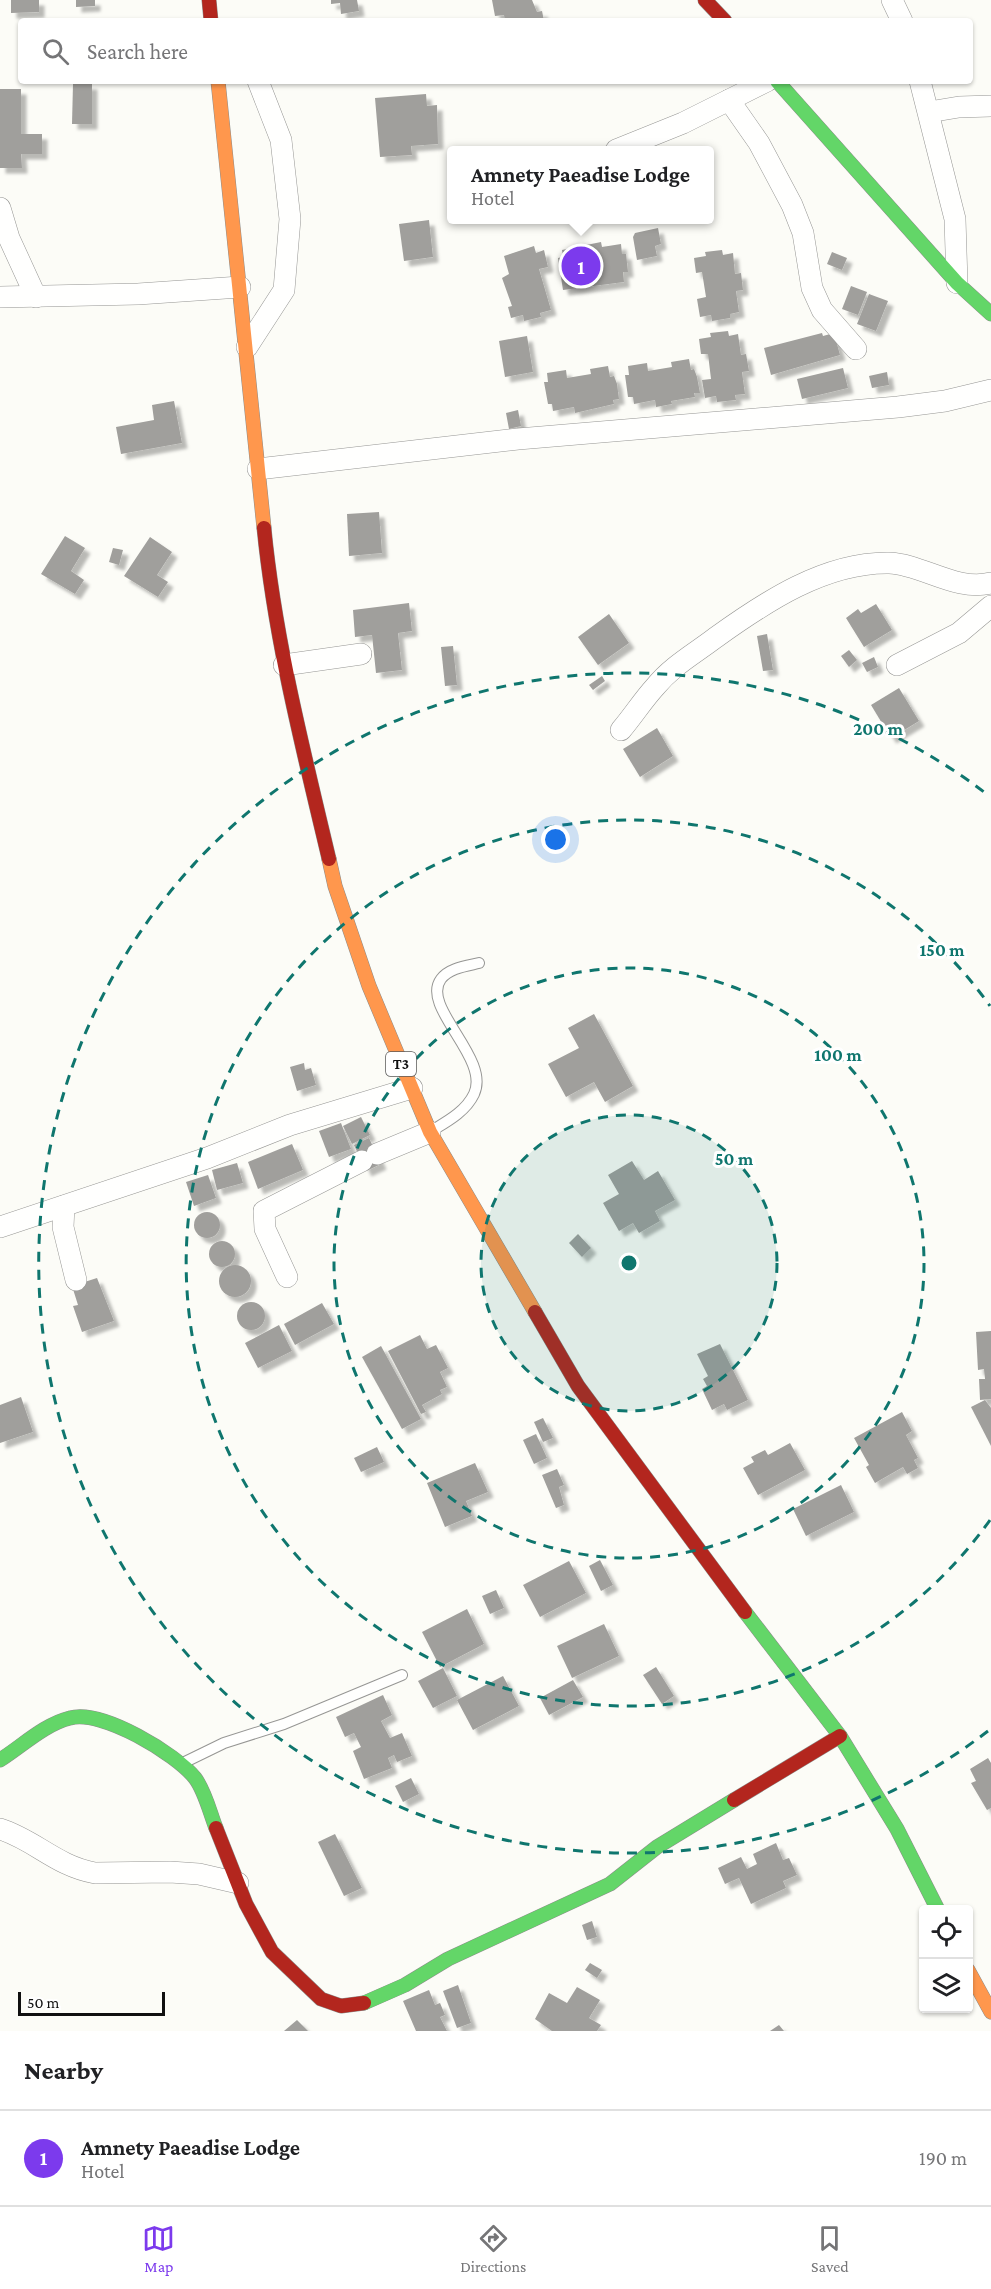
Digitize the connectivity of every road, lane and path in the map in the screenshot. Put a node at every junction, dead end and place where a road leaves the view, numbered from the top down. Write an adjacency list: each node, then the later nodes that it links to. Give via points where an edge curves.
1 (209, 0): 4 (main road)
2 (705, 0): 5 (main road)
3 (892, 0): 6 (street)
4 (211, 18)
5 (722, 18)
6 (901, 18)
7 (218, 84): 18 (main road, T3)
8 (259, 84): 22 (street, via 281,140 290,219 284,290)
9 (760, 84): 12 (street)
10 (780, 84): 17 (main road)
11 (921, 84): 14 (street)
12 (729, 100): 15 (street); 23 (street, via 759,143 792,205 803,233 812,288 822,310)
13 (991, 106): 14 (street)
14 (929, 112): 17 (street, via 955,219)
15 (626, 146)
16 (0, 208): 20 (street)
17 (957, 283): 21 (main road)
18 (240, 287): 20 (street); 22 (main road, T3)
19 (0, 297): 20 (street)
20 (36, 297)
21 (991, 314)
22 (246, 347): 25 (main road, T3)
23 (856, 349)
24 (991, 390): 25 (street, via 898,407 528,438)
25 (258, 469): 29 (main road, T3, via 270,590)
26 (991, 583): 31 (street, via 957,581 893,563 853,566 824,575 753,610 681,661)
27 (991, 606): 30 (street, via 959,633)
28 (362, 654): 29 (street)
29 (284, 665): 33 (main road, T3, via 335,886 369,986)
30 (897, 665)
31 (621, 730)
32 (479, 963): 34 (lane, via 453,970 442,978 438,995 473,1062 476,1092 454,1117)
33 (412, 1089): 34 (main road, T3); 35 (street, via 290,1125 207,1158)
34 (430, 1132): 37 (street, via 264,1210 265,1229); 40 (main road, T3, via 578,1386 693,1545)
35 (64, 1206): 36 (street); 38 (street, via 63,1227)
36 (0, 1227)
37 (287, 1277)
38 (76, 1280)
39 (402, 1674): 42 (lane, via 284,1724 224,1743)
40 (840, 1736): 44 (main road, via 657,1847 610,1884 448,1959 367,2003 341,2006 321,1999 272,1952); 45 (main road, T3, via 897,1829)
41 (0, 1760): 42 (main road, via 58,1724 79,1716 96,1719 162,1749)
42 (182, 1764): 44 (main road, via 197,1780)
43 (0, 1829): 44 (street, via 83,1871 199,1874)
44 (238, 1883)
45 (935, 1905)
46 (973, 1978): 47 (main road)
47 (991, 2012)

